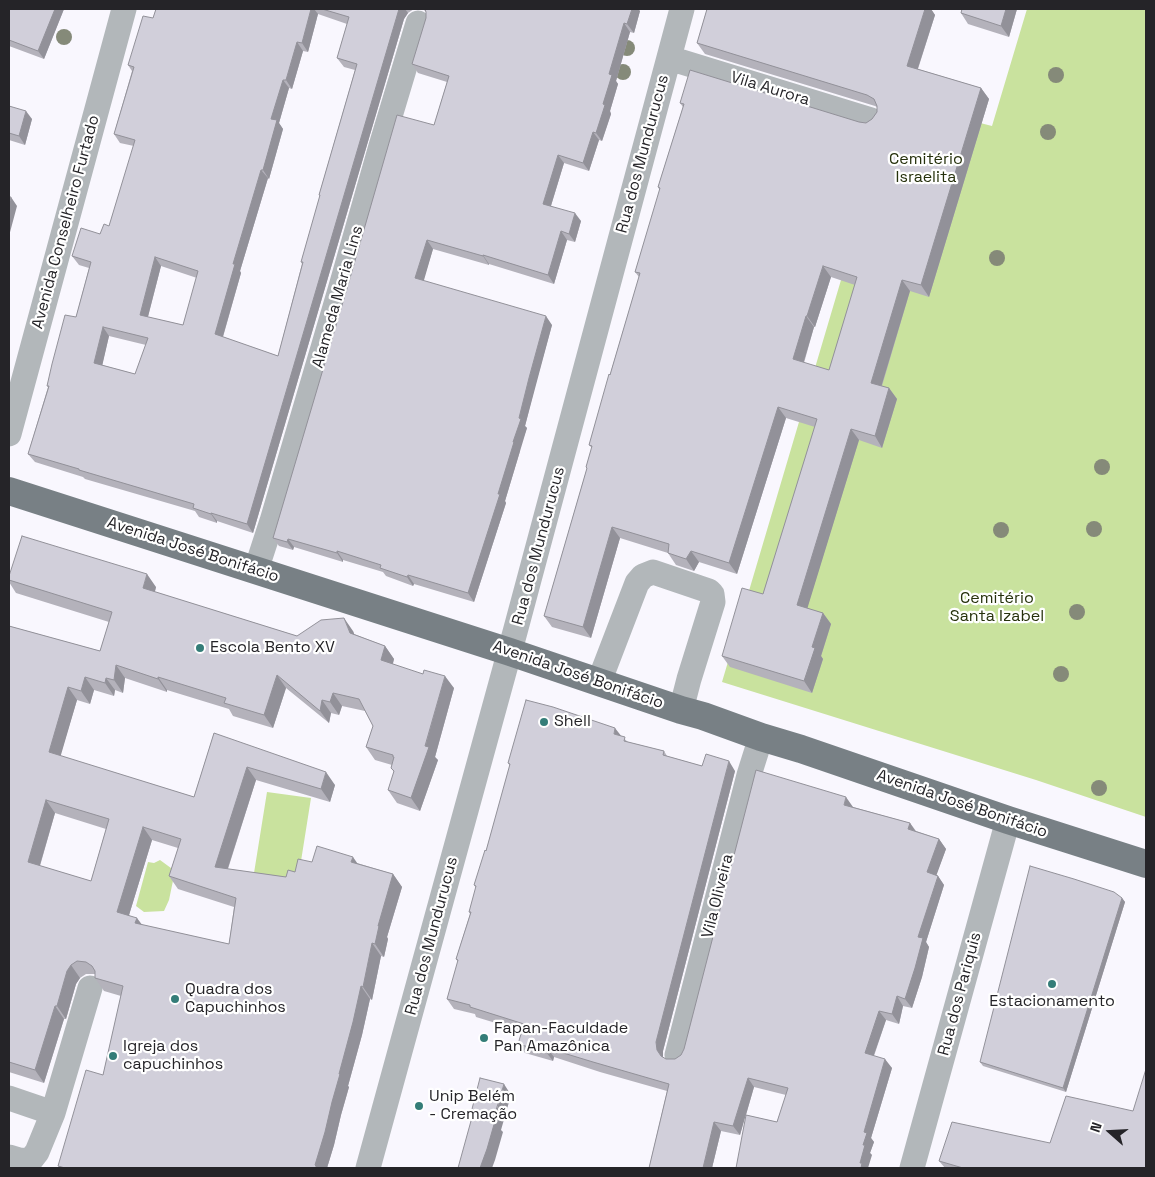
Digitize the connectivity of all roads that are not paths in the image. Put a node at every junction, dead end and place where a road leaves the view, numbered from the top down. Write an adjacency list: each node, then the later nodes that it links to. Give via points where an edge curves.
1 (124, 9): 6 (street, Avenida Conselheiro Furtado)
2 (682, 9): 4 (street, Rua dos Mundurucus)
3 (418, 23): 8 (street, Alameda Maria Lins)
4 (669, 58): 5 (street, Vila Aurora); 9 (street, Rua dos Mundurucus)
5 (871, 120)
6 (9, 434)
7 (9, 491): 8 (main road, Avenida José Bonifácio)
8 (256, 570): 9 (main road, Avenida José Bonifácio)
9 (510, 652): 10 (main road, Avenida José Bonifácio); 20 (street, Rua dos Mundurucus)
10 (599, 682): 11 (main road, Avenida José Bonifácio); 11 (street, via 636,583 653,572 690,584 709,591 713,602)
11 (681, 710): 12 (main road, Avenida José Bonifácio)
12 (761, 737): 13 (main road, Avenida José Bonifácio); 16 (street, Vila Oliveira)
13 (1008, 820): 14 (main road, Avenida José Bonifácio); 21 (street, Rua dos Pariquis)
14 (1146, 864)
15 (90, 988): 18 (street)
16 (677, 1055)
17 (9, 1098): 18 (street)
18 (52, 1113): 19 (street, via 37,1152 30,1161)
19 (9, 1157)
20 (368, 1168)
21 (912, 1168)

